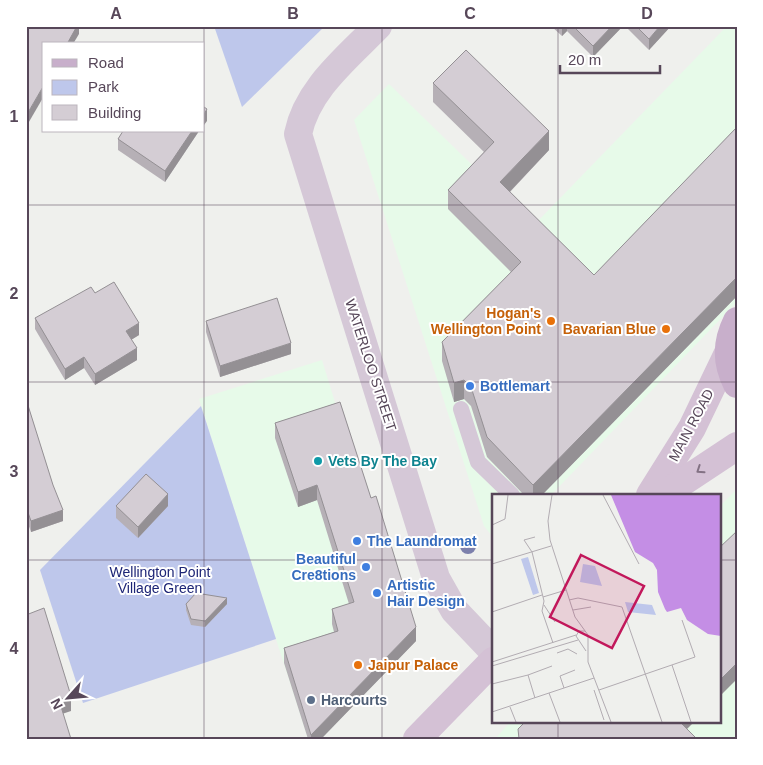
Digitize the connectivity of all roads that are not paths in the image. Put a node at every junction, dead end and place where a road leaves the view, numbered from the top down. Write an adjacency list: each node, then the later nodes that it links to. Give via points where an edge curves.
1 (378, 26): 10 (street, WATERLOO STREET, via 310,100 298,134 436,578 454,610)
2 (737, 321): 3 (main road, via 731,333)
3 (728, 353): 4 (main road); 8 (main road, MAIN ROAD, via 692,428)
4 (737, 384)
5 (461, 409): 7 (lane, via 478,462)
6 (737, 446): 9 (main road, MAIN ROAD, one-way to 9)
7 (511, 494)
8 (651, 494)
9 (665, 494)
10 (492, 650)
11 (492, 662): 12 (main road)
12 (423, 736)

